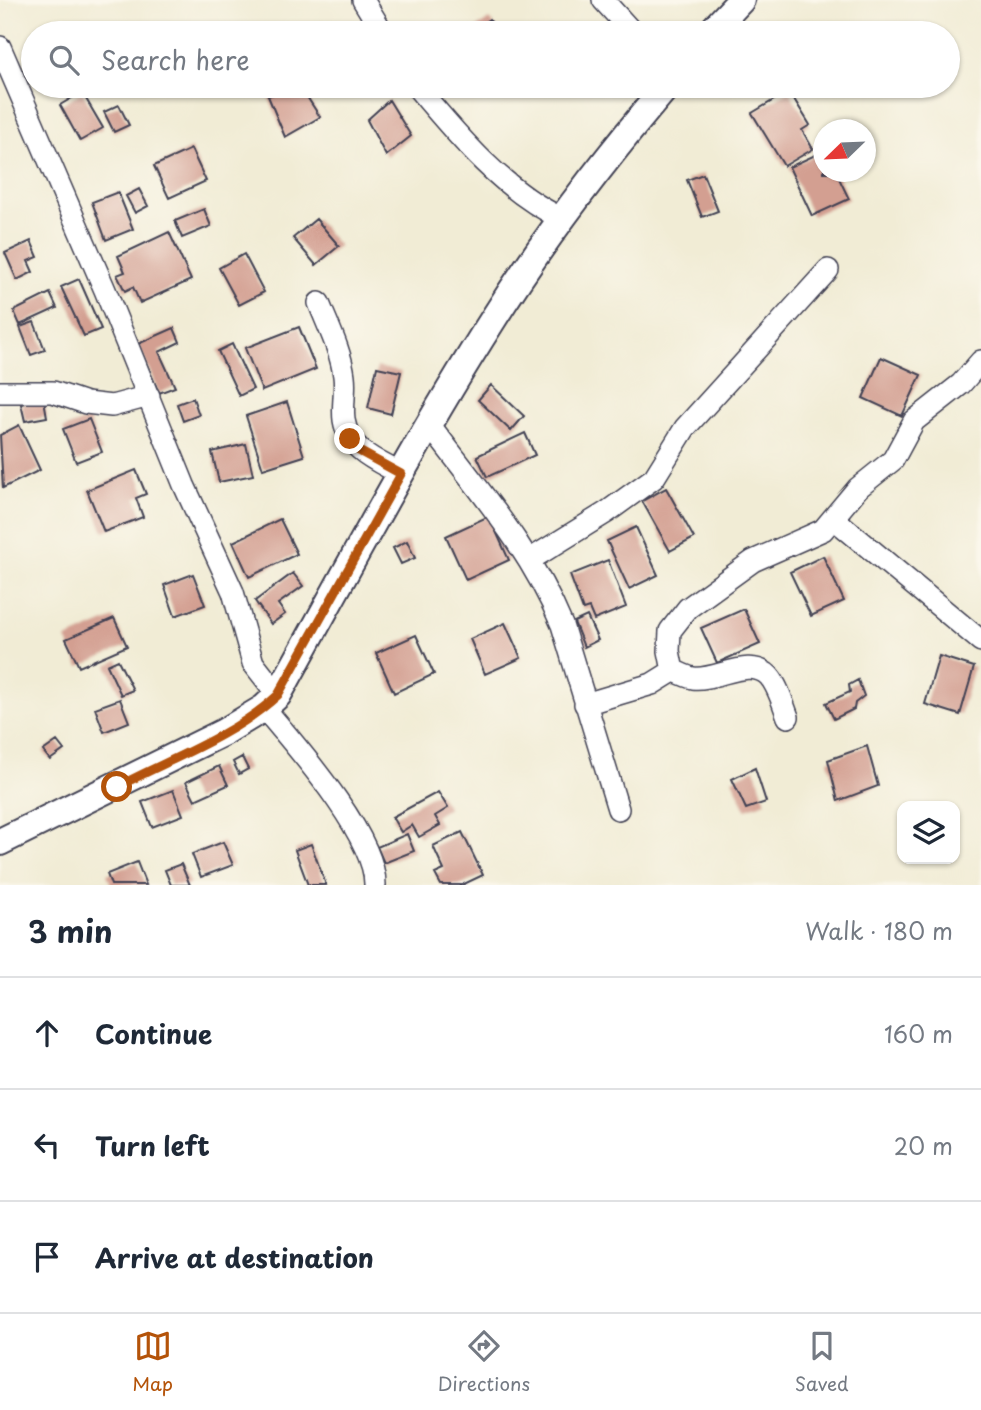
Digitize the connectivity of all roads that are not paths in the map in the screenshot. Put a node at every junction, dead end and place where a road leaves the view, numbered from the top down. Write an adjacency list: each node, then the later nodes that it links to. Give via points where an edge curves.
1 (363, 0): 4 (street)
2 (603, 0): 5 (street)
3 (741, 0): 6 (street)
4 (376, 21)
5 (622, 21)
6 (721, 21)
7 (0, 47): 8 (street)
8 (21, 96)
9 (22, 98): 17 (street)
10 (427, 98): 12 (street, via 485,162 538,207)
11 (657, 98): 12 (street)
12 (563, 219): 18 (street, via 493,319)
13 (828, 270): 21 (street, via 685,428 654,478)
14 (319, 303): 19 (street, via 340,357 344,420 350,439 359,451)
15 (981, 361): 20 (street, via 961,384 914,422 893,460 858,488)
16 (0, 392): 17 (street, via 53,392 112,406)
17 (149, 396): 24 (street, via 233,592 253,663)
18 (429, 425): 19 (street); 21 (street)
19 (401, 474): 24 (street)
20 (833, 518): 22 (street); 23 (street, via 812,537 753,561 688,608 670,631)
21 (531, 559): 25 (street, via 562,625)
22 (981, 641)
23 (673, 670): 25 (street, via 653,684); 26 (street, via 692,678 759,670 769,676)
24 (271, 701): 28 (street, via 141,775); 29 (street, via 346,814 370,860)
25 (585, 704): 27 (street)
26 (788, 717)
27 (618, 809)
28 (0, 842)
29 (375, 885)

